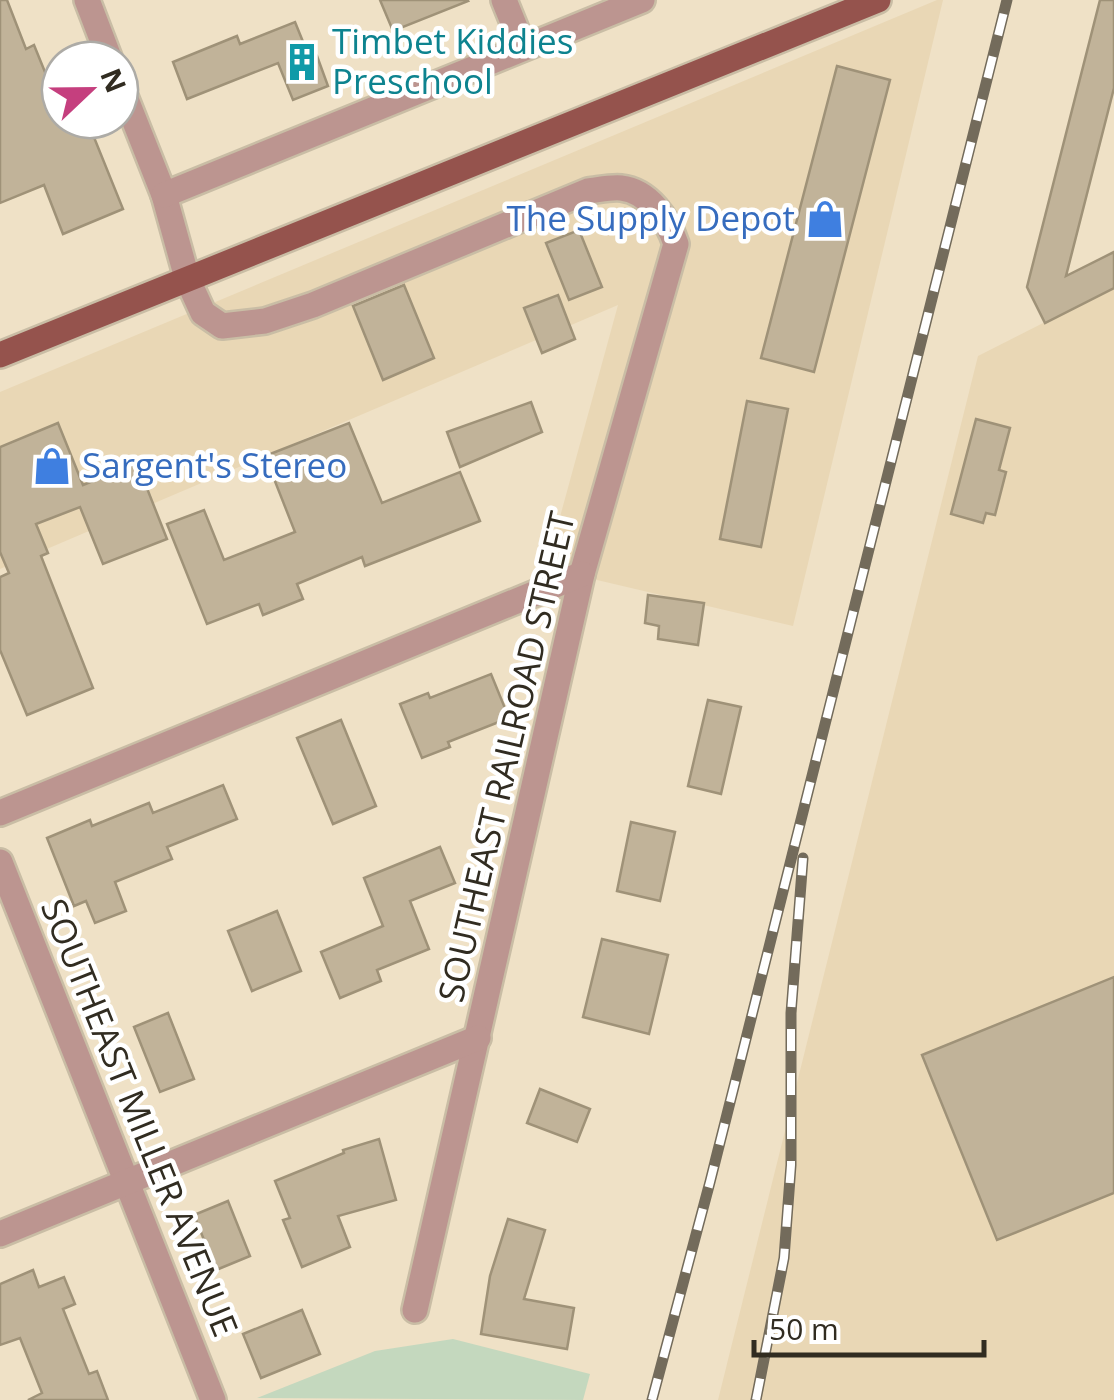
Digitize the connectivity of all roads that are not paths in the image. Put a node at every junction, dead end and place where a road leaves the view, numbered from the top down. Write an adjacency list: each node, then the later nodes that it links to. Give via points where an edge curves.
1 (86, 0): 5 (street)
2 (504, 0): 6 (street)
3 (642, 0): 6 (street)
4 (878, 0): 9 (main road)
5 (102, 40)
6 (523, 46): 8 (street)
7 (140, 134): 8 (street)
8 (164, 195): 9 (street)
9 (187, 278): 10 (main road); 11 (street, SOUTHEAST RAILROAD STREET, via 203,312 222,326 265,320 588,191 623,188 650,202 676,244)
10 (0, 355)
11 (582, 574): 12 (street); 14 (street, SOUTHEAST RAILROAD STREET)
12 (0, 813)
13 (0, 862): 15 (street, SOUTHEAST MILLER AVENUE)
14 (478, 1038): 15 (street); 17 (street, SOUTHEAST RAILROAD STREET)
15 (127, 1180): 16 (street); 18 (street, SOUTHEAST MILLER AVENUE)
16 (0, 1234)
17 (415, 1310)
18 (213, 1400)

